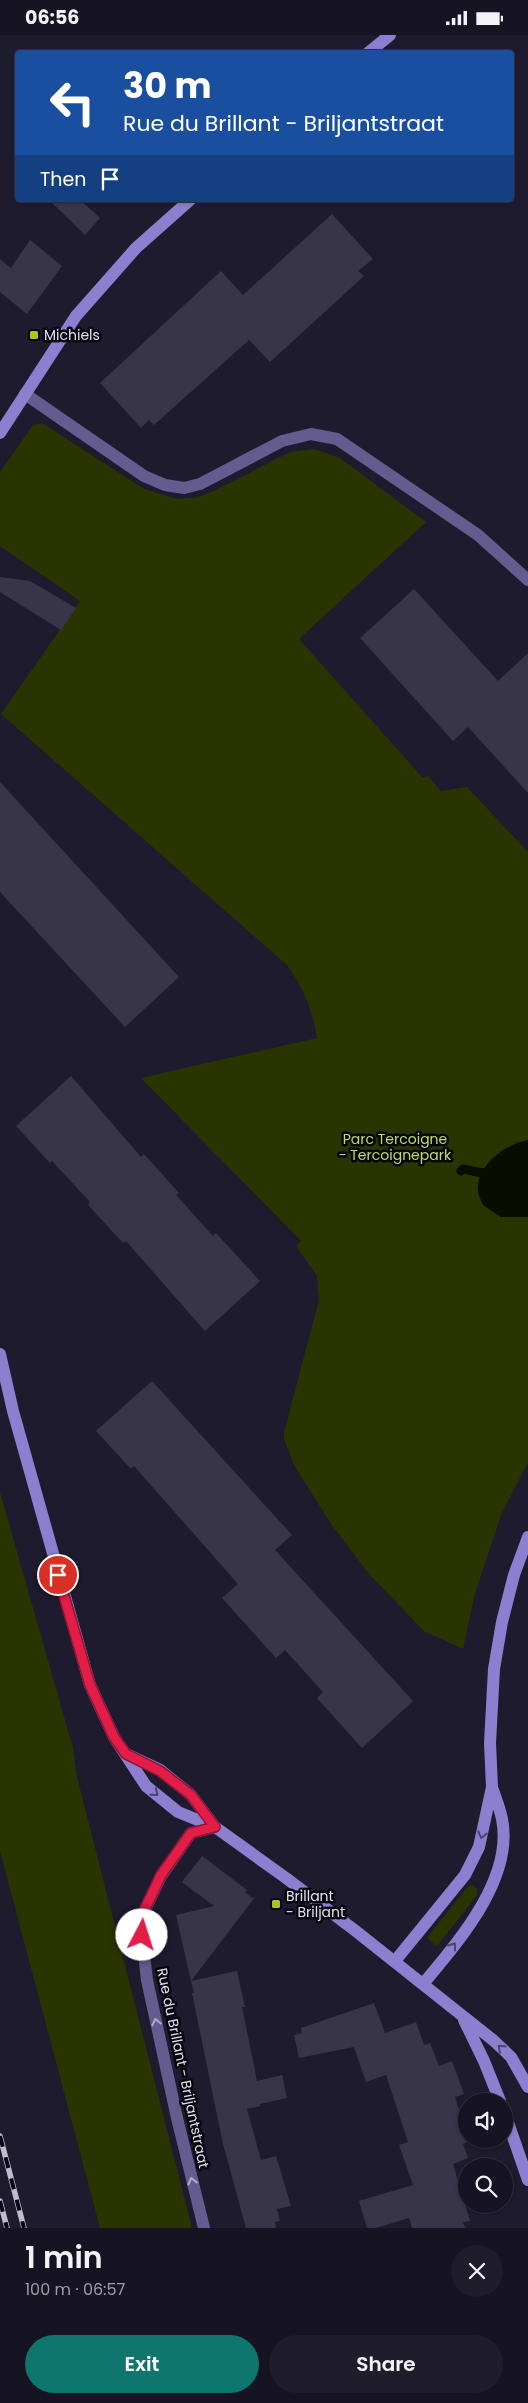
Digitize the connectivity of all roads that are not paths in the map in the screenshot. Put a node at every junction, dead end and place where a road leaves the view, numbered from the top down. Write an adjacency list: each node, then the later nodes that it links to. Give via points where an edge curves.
1 (390, 35): 2 (street)
2 (372, 50)
3 (188, 202): 4 (street, via 136,247 76,316)
4 (25, 394): 5 (street); 6 (street, via 144,476 165,485 184,488 200,484 282,441 311,434 337,439 478,535)
5 (0, 433)
6 (528, 580)
7 (0, 1354): 9 (street, via 90,1685 114,1737)
8 (528, 1537): 10 (street, via 514,1575 494,1669 490,1743)
9 (126, 1754): 11 (street, via 160,1771 191,1795); 11 (street, one-way to 11, via 146,1786 178,1812)
10 (492, 1787): 12 (street, one-way to 12, via 479,1847 465,1875); 13 (street, one-way to 10, via 483,1904 498,1871 502,1821)
11 (215, 1827): 12 (street); 19 (street, Rue du Brillant - Briljantstraat, one-way to 11, via 147,1980 140,1919 161,1875 191,1833)
12 (395, 1961): 13 (street)
13 (423, 1984): 14 (street)
14 (463, 2018): 15 (street, one-way to 14, via 511,2057); 16 (street)
15 (528, 2087)
16 (497, 2093)
17 (513, 2137): 18 (street)
18 (528, 2180)
19 (204, 2228)

